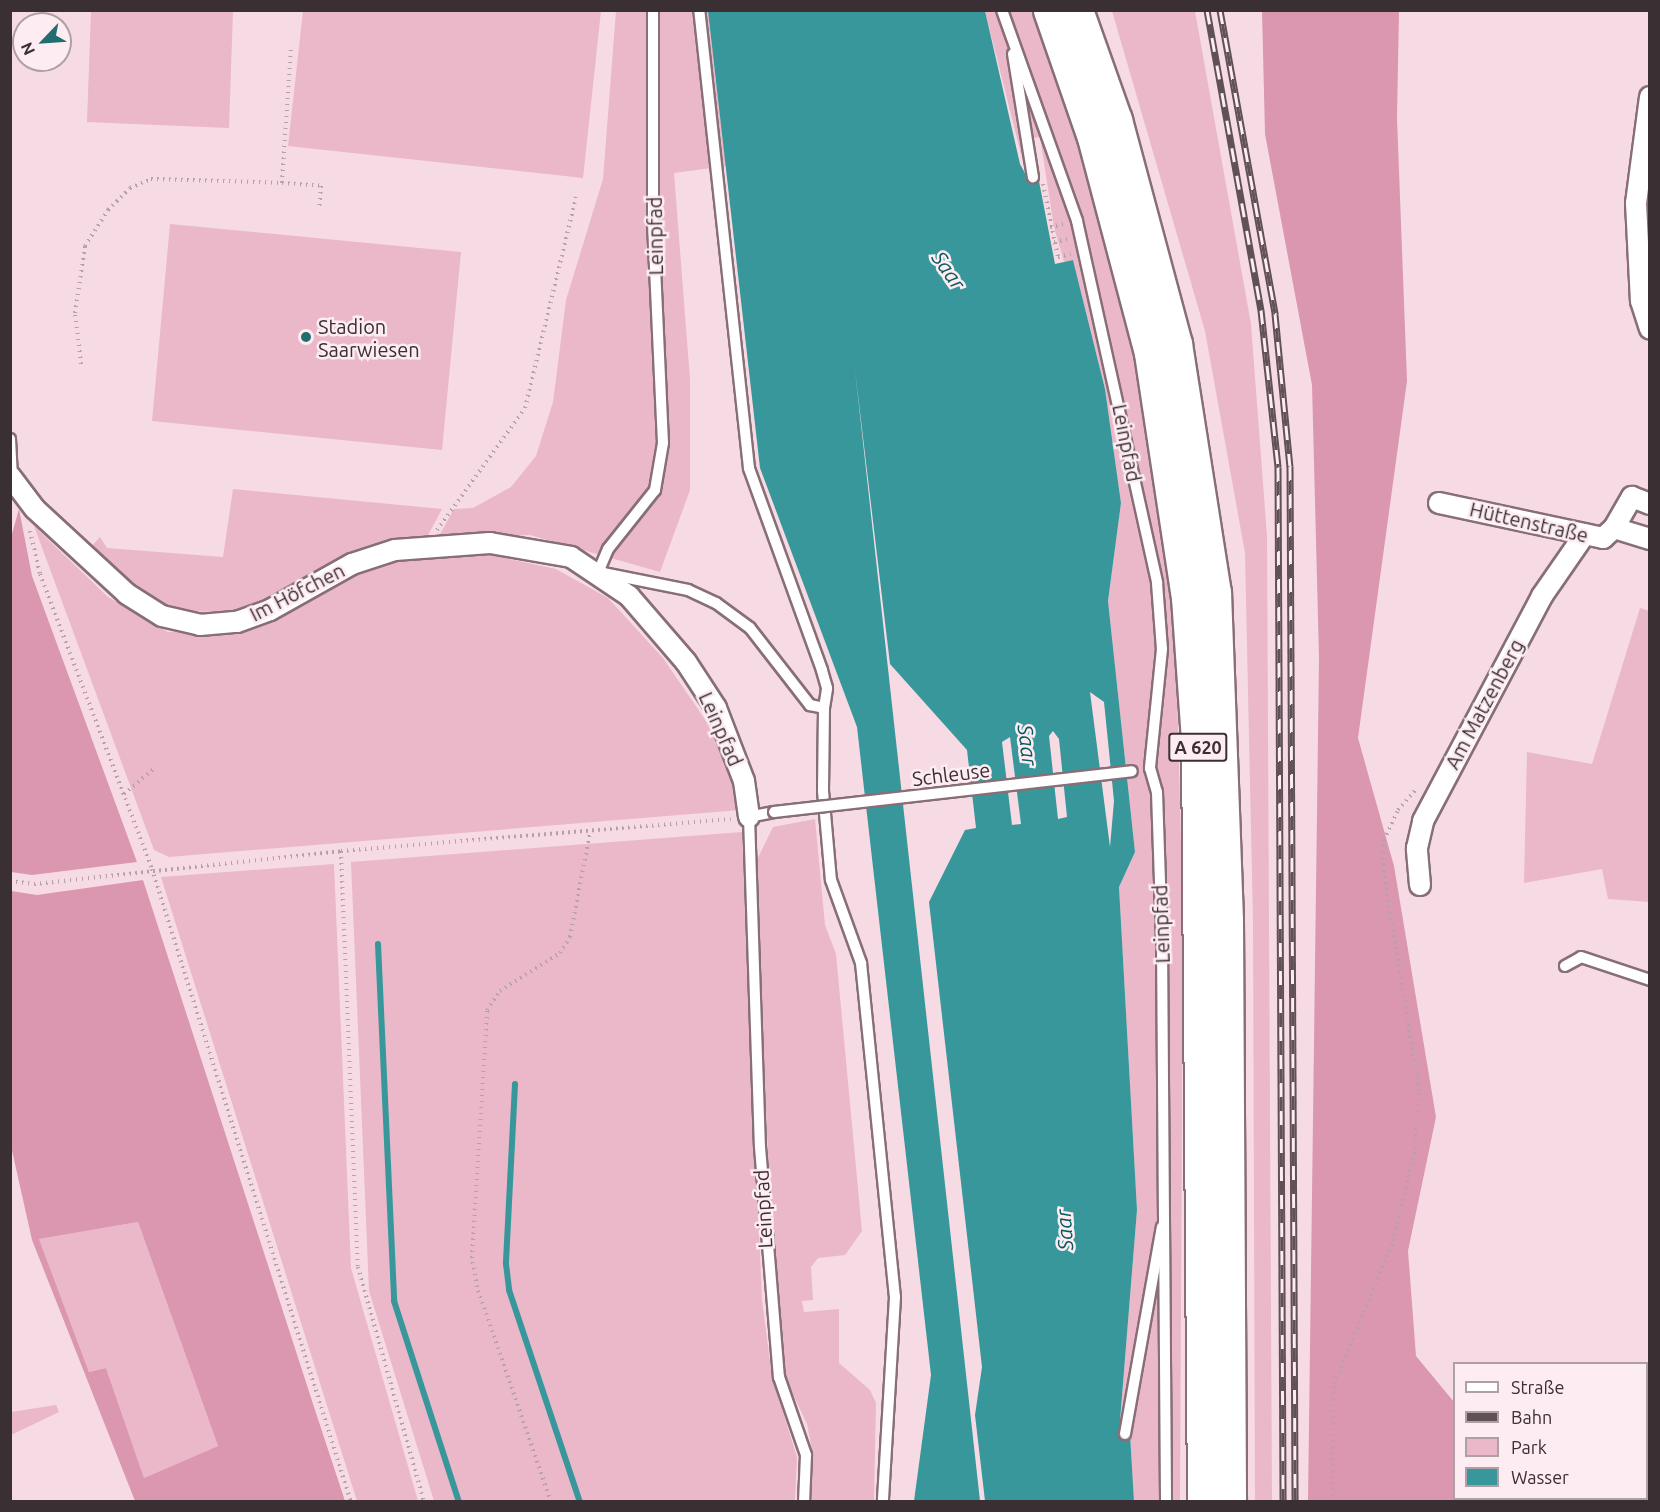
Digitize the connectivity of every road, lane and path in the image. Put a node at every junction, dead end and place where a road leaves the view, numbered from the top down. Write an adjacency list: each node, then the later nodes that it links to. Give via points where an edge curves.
1 (653, 10): 29 (lane, Leinpfad, via 653,222 663,443 655,490 608,549)
2 (699, 10): 30 (lane, via 749,468 822,670 827,688)
3 (1002, 10): 6 (lane, Leinpfad)
4 (1050, 10): 51 (highway, A 620, via 1094,137 1151,353 1188,597 1198,741)
5 (1076, 10): 52 (highway, A 620, via 1115,120 1175,344 1214,592 1226,909)
6 (1008, 24): 9 (lane); 31 (lane, Leinpfad, via 1077,221 1157,582 1162,649)
7 (291, 46): 10 (path)
8 (1650, 97): 18 (street, via 1636,203 1641,301)
9 (1037, 176): 14 (path)
10 (282, 183): 12 (path, via 321,186); 19 (path, via 151,179 130,188 108,210 85,246 75,313)
11 (576, 197): 28 (path, via 525,408 460,492)
12 (319, 209)
13 (1061, 225): 14 (path)
14 (1050, 227): 16 (path)
15 (1066, 240): 16 (path)
16 (1054, 242): 17 (path, via 1058,257)
17 (1070, 255)
18 (1650, 328)
19 (81, 364)
20 (10, 439): 21 (lane)
21 (11, 476): 28 (street, Im Höfchen, via 35,509 127,594 162,616 200,625 237,622 352,564)
22 (1439, 503): 26 (street, Hüttenstraße)
23 (1650, 504): 25 (street, Hüttenstraße, via 1632,497)
24 (29, 526): 34 (path, via 40,574)
25 (1614, 528): 26 (street, Hüttenstraße, via 1603,538); 27 (street, Hüttenstraße)
26 (1585, 534): 32 (street, Am Matzenberg, via 1542,596)
27 (1650, 539)
28 (428, 546): 29 (street, Im Höfchen, via 532,546)
29 (598, 572): 30 (lane, via 688,590 716,603 750,628 810,705); 35 (street, Leinpfad, via 650,620 716,708 744,781)
30 (824, 708): 49 (lane, via 823,791 831,880 861,963 895,1297)
31 (1150, 768): 35 (lane, Schleuse, bridge); 43 (lane, Leinpfad, via 1157,792)
32 (1449, 768): 40 (street, Am Matzenberg, via 1423,821 1417,848); 53 (path, via 1410,795 1384,840 1383,865 1418,1115 1402,1209 1334,1384)
33 (153, 770): 34 (path)
34 (124, 794): 38 (path)
35 (750, 817): 36 (path); 48 (lane, Leinpfad, via 765,1255 779,1377 806,1455)
36 (590, 832): 37 (path); 47 (path, via 570,937 560,952 500,990 487,1010 473,1235 477,1287)
37 (341, 851): 38 (path); 46 (path, via 360,1285)
38 (152, 869): 39 (path, via 34,884); 45 (path)
39 (10, 881)
40 (1420, 885)
41 (1565, 966): 42 (lane, via 1581,957)
42 (1650, 980)
43 (1167, 1200): 44 (lane); 50 (lane, Leinpfad)
44 (1125, 1434)
45 (351, 1502)
46 (424, 1502)
47 (551, 1502)
48 (804, 1502)
49 (883, 1502)
50 (1166, 1502)
51 (1204, 1502)
52 (1229, 1502)
53 (1333, 1502)

